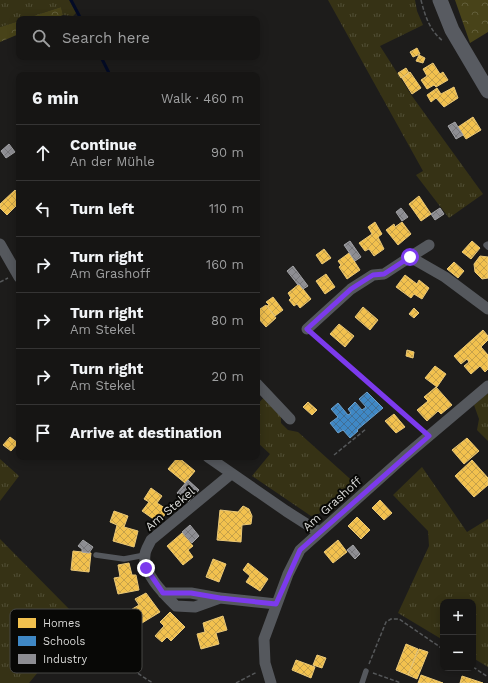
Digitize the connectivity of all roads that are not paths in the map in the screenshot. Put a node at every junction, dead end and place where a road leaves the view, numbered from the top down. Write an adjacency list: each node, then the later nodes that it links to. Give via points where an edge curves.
1 (440, 0): 2 (street, via 452,30)
2 (488, 90)
3 (0, 244): 8 (street)
4 (488, 244): 6 (lane)
5 (429, 245): 7 (street)
6 (488, 247)
7 (410, 257): 9 (street, via 446,277); 10 (street, via 384,274 373,275 351,289)
8 (16, 272)
9 (488, 309)
10 (307, 329)
11 (488, 386): 16 (street, Am Grashoff)
12 (260, 387): 13 (street)
13 (290, 419)
14 (212, 460): 15 (street)
15 (231, 474): 16 (street); 18 (street, Am Stekel, via 151,540)
16 (318, 532): 21 (street, Am Grashoff, via 300,550)
17 (96, 555): 18 (lane, via 124,559)
18 (145, 555): 19 (street, via 146,568)
19 (163, 593): 20 (street, via 191,593); 20 (street, via 176,606 186,608 202,606)
20 (220, 598): 21 (street)
21 (276, 604): 23 (street, Am Grashoff, via 264,638 263,650)
22 (366, 671): 24 (lane)
23 (271, 683)
24 (362, 683)

